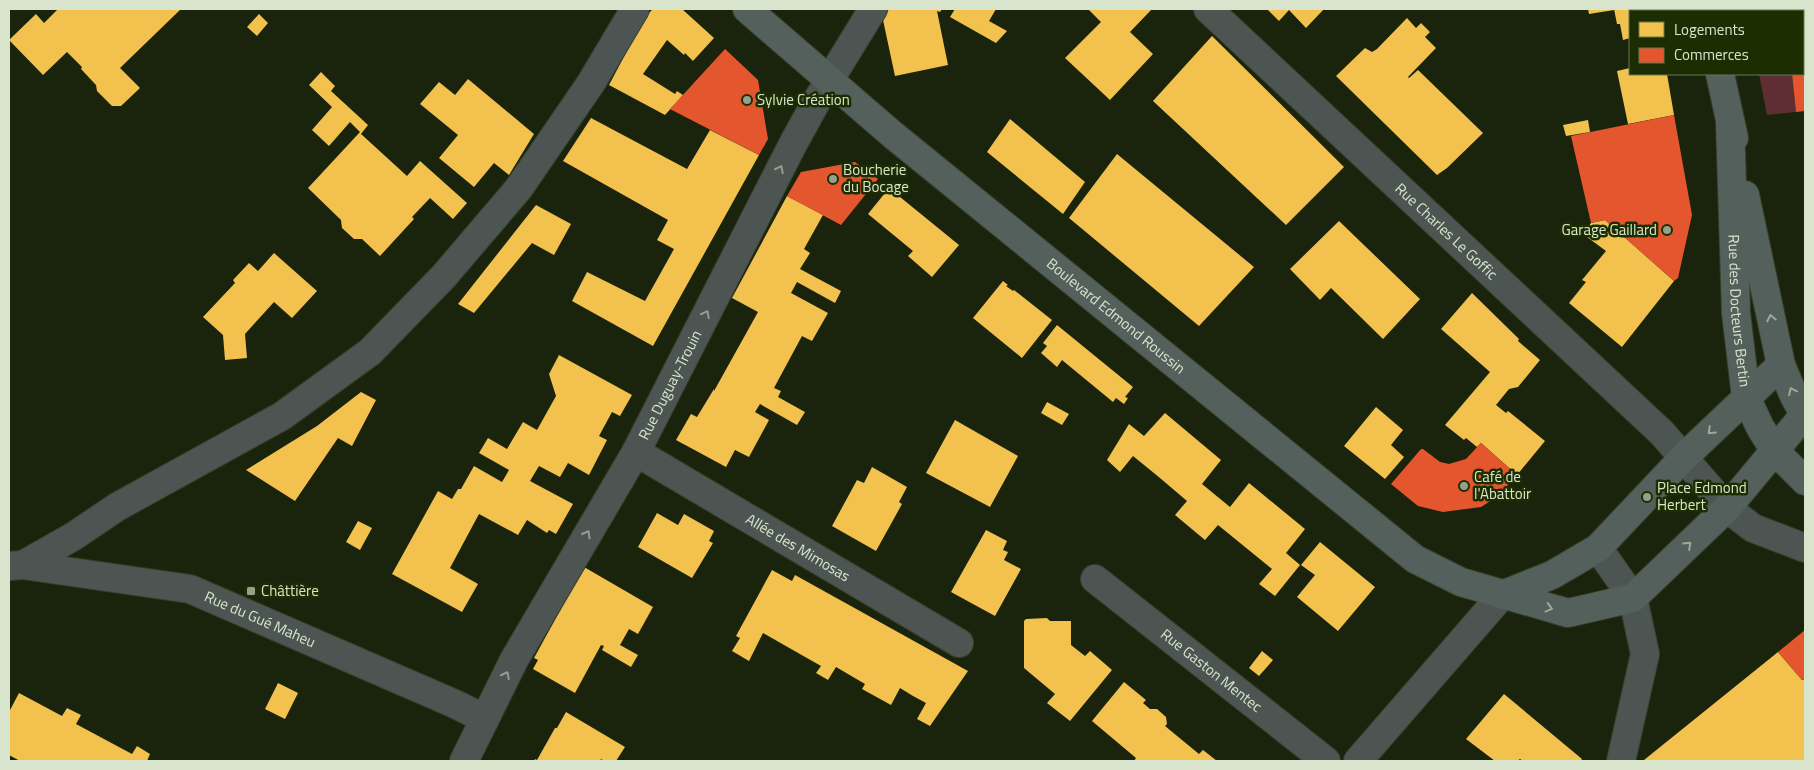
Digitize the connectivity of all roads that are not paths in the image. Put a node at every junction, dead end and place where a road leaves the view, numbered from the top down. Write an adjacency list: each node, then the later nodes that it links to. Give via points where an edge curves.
1 (635, 9): 18 (street, via 591,83 519,188 444,276 370,352 282,416 117,507 74,536)
2 (747, 9): 6 (street, Boulevard Edmond Roussin)
3 (873, 9): 6 (street, Rue Duguay-Trouin)
4 (1208, 9): 13 (street, Rue Charles Le Goffic, via 1662,433)
5 (1720, 75): 7 (street, Rue des Docteurs Bertin)
6 (830, 80): 12 (street, Rue Duguay-Trouin, one-way to 6, via 793,144); 20 (street, Boulevard Edmond Roussin, via 1415,559 1461,582)
7 (1730, 121): 8 (street, Rue des Docteurs Bertin, one-way to 7); 9 (street, Rue des Docteurs Bertin, via 1736,313)
8 (1781, 365): 9 (street); 10 (street, Rue des Docteurs Bertin, one-way to 8)
9 (1746, 397): 11 (street, Rue des Docteurs Bertin); 13 (street, one-way to 13)
10 (1805, 415): 11 (street)
11 (1775, 450): 14 (street, Rue des Docteurs Bertin); 15 (street)
12 (636, 452): 22 (street, Allée des Mimosas); 23 (street, Rue Duguay-Trouin, one-way to 12, via 514,660)
13 (1683, 458): 15 (street, Rue Charles Le Goffic); 16 (street)
14 (1805, 480)
15 (1727, 508): 17 (street, Rue Charles Le Goffic, via 1752,528); 21 (street, one-way to 15)
16 (1598, 548): 20 (street, via 1552,575); 21 (street)
17 (1805, 548)
18 (16, 565): 23 (street, Rue du Gué Maheu, via 190,589)
19 (1095, 579): 25 (street, Rue Gaston Mentec)
20 (1502, 595): 21 (street, one-way to 21, via 1568,613); 26 (street)
21 (1633, 598): 27 (street, via 1645,654)
22 (959, 643)
23 (485, 719): 24 (street, Rue Duguay-Trouin)
24 (464, 761)
25 (1326, 761)
26 (1358, 761)
27 (1621, 761)

